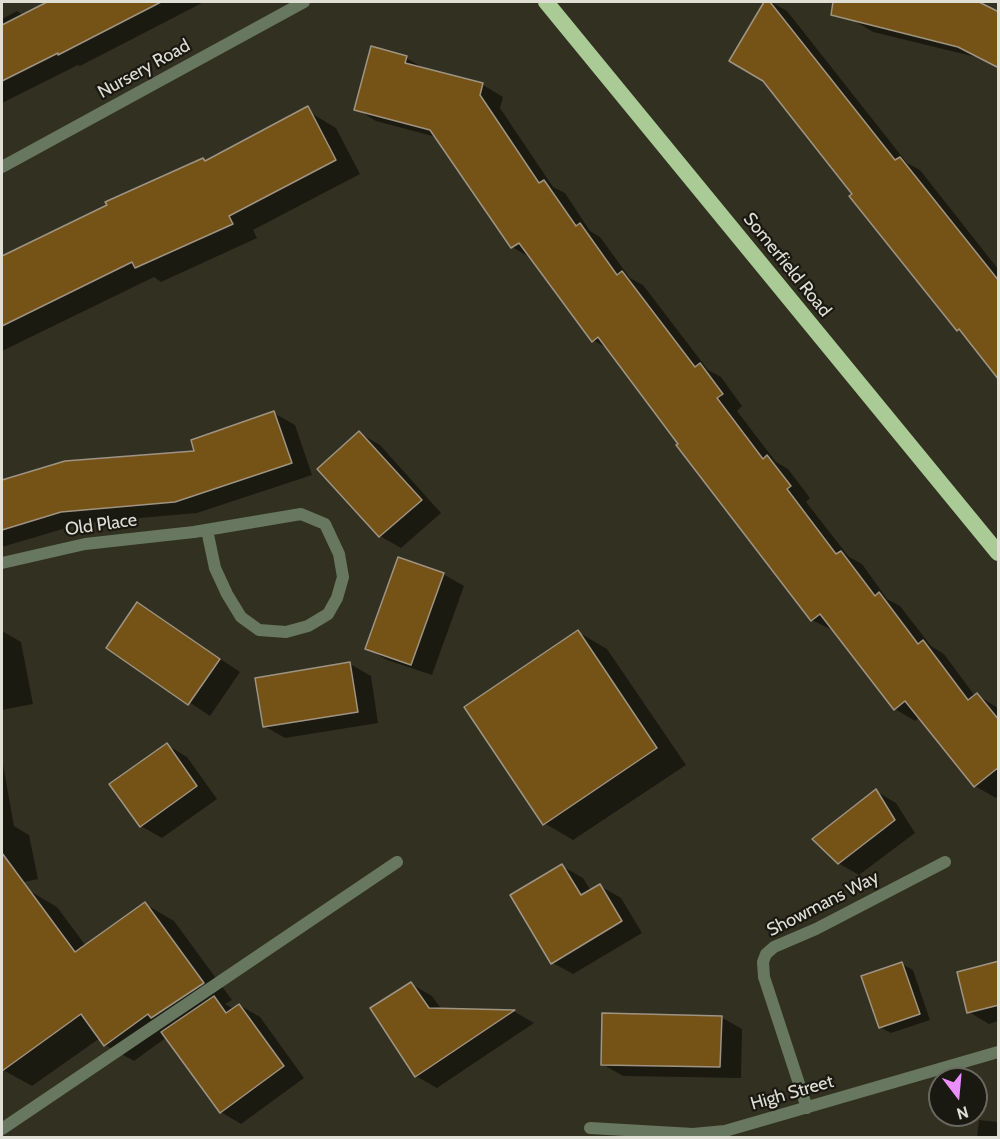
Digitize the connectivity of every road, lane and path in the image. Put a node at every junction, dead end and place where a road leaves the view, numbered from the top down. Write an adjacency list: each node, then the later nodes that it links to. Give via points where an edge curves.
1 (304, 2): 3 (street, Nursery Road)
2 (546, 2): 5 (highway, Somerfield Road)
3 (2, 167)
4 (207, 530): 4 (street, Old Place, via 215,568 227,594 241,617 260,630 286,632 308,626 327,614 337,598 343,577 339,554 325,524 301,514); 6 (street, Old Place, via 85,544)
5 (999, 553)
6 (2, 563)
7 (398, 861): 12 (street)
8 (945, 862): 10 (street, Showmans Way, via 766,954 764,977)
9 (999, 1052): 10 (street, High Street)
10 (807, 1108): 11 (street, High Street, via 725,1131 693,1134)
11 (590, 1128)
12 (2, 1129)

